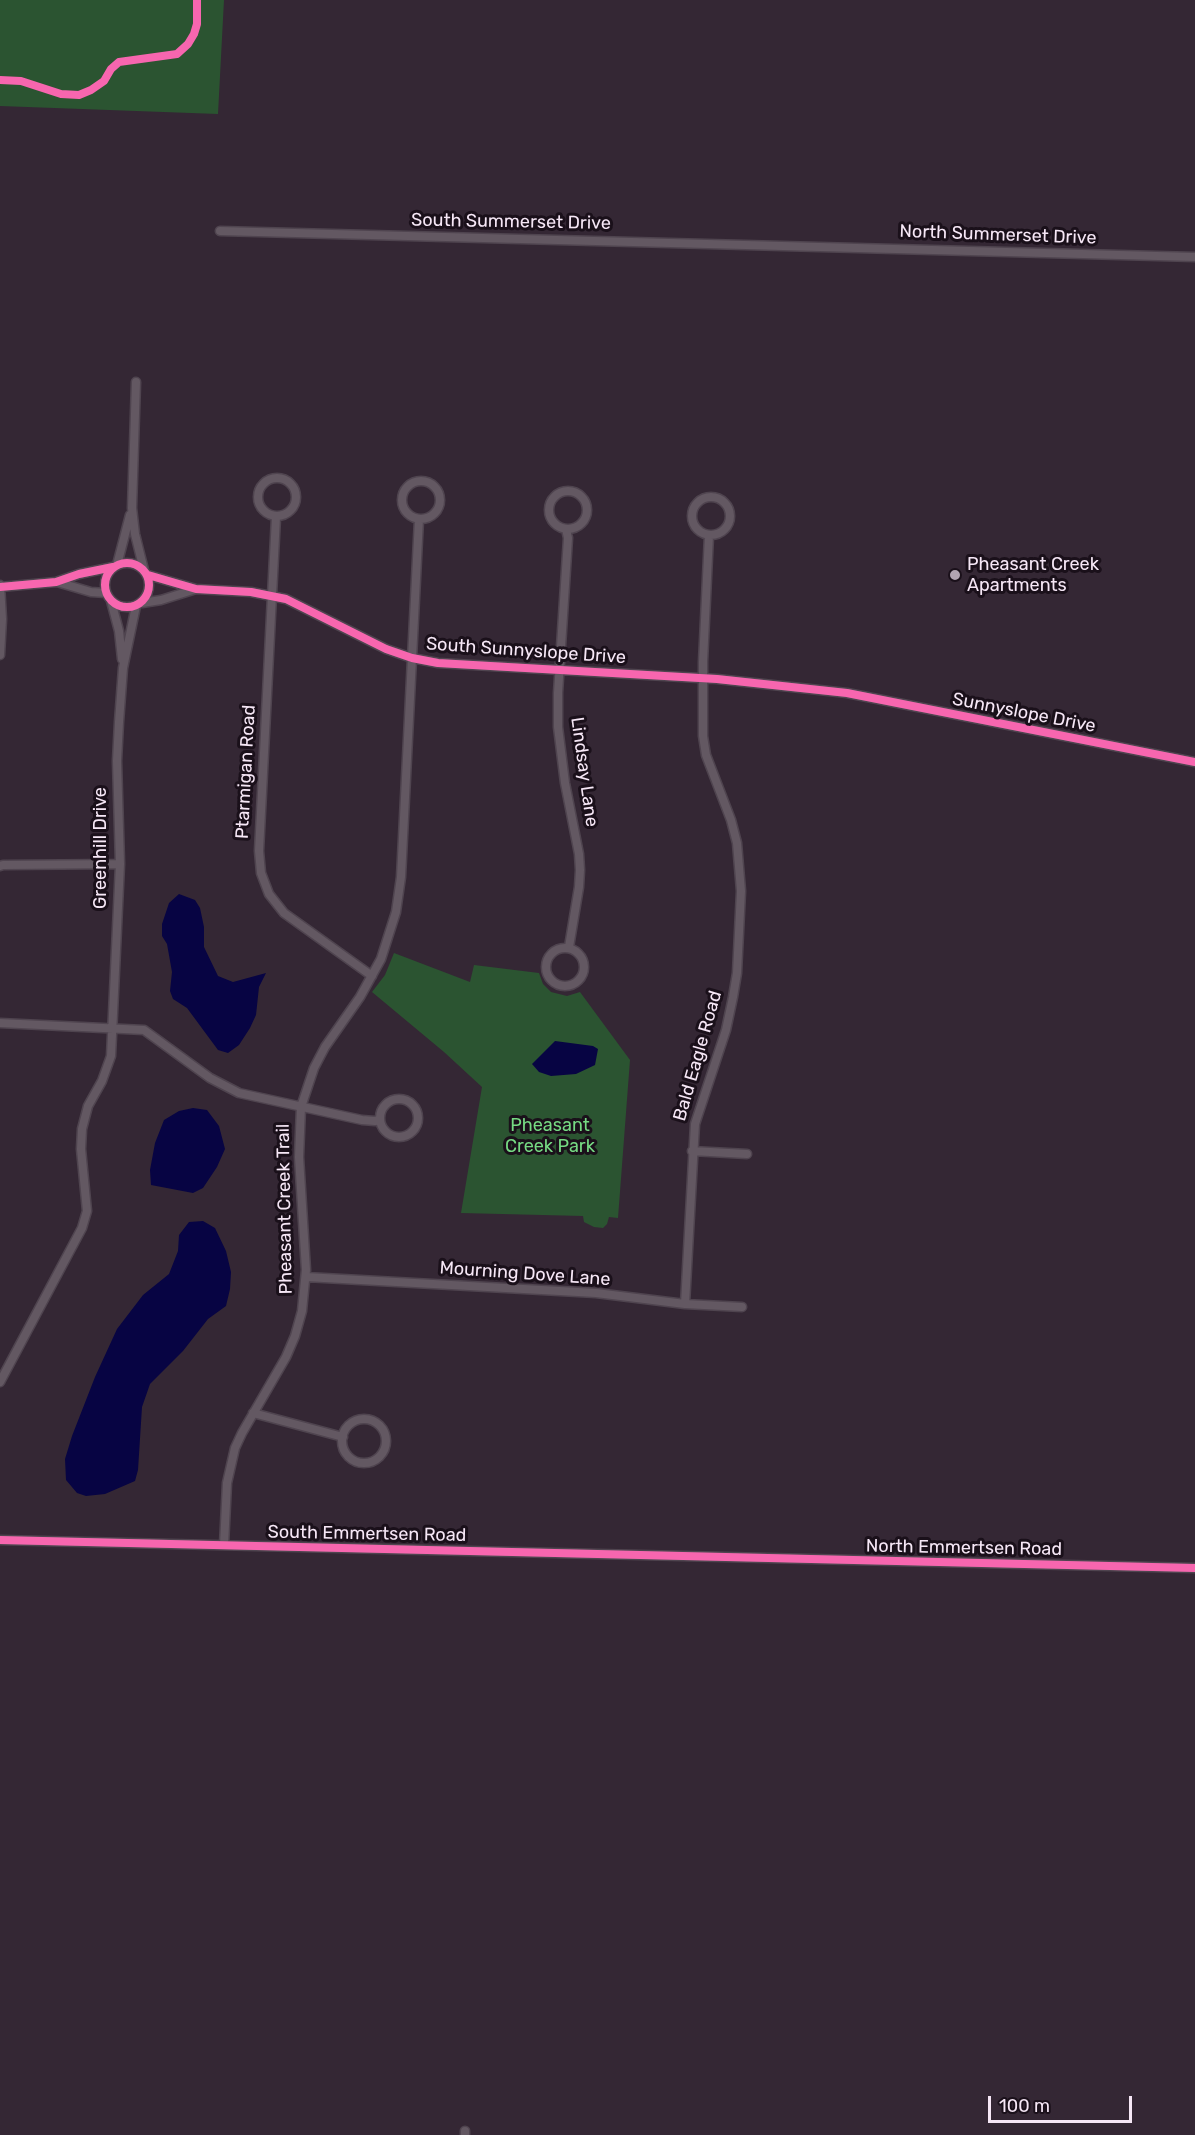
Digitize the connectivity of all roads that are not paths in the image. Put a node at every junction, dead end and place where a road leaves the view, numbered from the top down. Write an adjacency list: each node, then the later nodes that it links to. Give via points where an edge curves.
1 (220, 231): 2 (street, South Summerset Drive)
2 (800, 246): 3 (street, North Summerset Drive)
3 (1195, 258)
4 (136, 382): 5 (street)
5 (132, 508): 10 (street); 11 (street)
6 (276, 517): 6 (street, via 293,509 297,497 293,485 276,478 260,488 258,501 265,512); 15 (street, Ptarmigan Road)
7 (419, 519): 7 (street, via 432,517 440,507 437,488 420,480 409,485 402,496 408,514); 19 (street, Pheasant Creek Trail)
8 (566, 529): 8 (street, via 578,527 588,511 584,498 573,491 561,492 549,506 554,524); 21 (street, Lindsay Lane)
9 (709, 535): 9 (street, via 726,528 731,516 727,504 710,496 698,501 692,512 694,525); 22 (street, Bald Eagle Road)
10 (115, 566): 11 (street, via 129,562); 12 (street); 16 (street, via 106,578)
11 (146, 572): 14 (street, South Sunnyslope Drive); 17 (street, via 150,587)
12 (56, 582): 13 (street); 16 (street)
13 (0, 586): 18 (street)
14 (196, 589): 15 (street, South Sunnyslope Drive); 17 (street, South Sunnyslope Drive)
15 (272, 595): 19 (street, South Sunnyslope Drive); 28 (street, Ptarmigan Road, via 261,873 269,894 284,913)
16 (109, 597): 17 (street, via 123,607); 20 (street, Greenhill Drive, via 119,631)
17 (139, 604): 20 (street, Greenhill Drive)
18 (0, 655)
19 (412, 658): 21 (street, South Sunnyslope Drive, via 460,665); 28 (street, Pheasant Creek Trail, via 399,895 388,943)
20 (123, 668): 25 (street, Greenhill Drive, via 117,761)
21 (560, 670): 22 (street, South Sunnyslope Drive); 27 (street, Lindsay Lane, via 560,750 580,870)
22 (703, 678): 23 (street, South Sunnyslope Drive); 33 (street, Bald Eagle Road, via 705,752 737,843 741,891 733,998 695,1124)
23 (848, 693): 24 (street, Sunnyslope Drive)
24 (1195, 762)
25 (120, 864): 26 (street); 30 (street, Greenhill Drive)
26 (0, 867)
27 (569, 947): 27 (street, via 552,953 546,964 548,976 563,986 576,984 585,967 580,954)
28 (372, 976): 31 (street, Pheasant Creek Trail, via 325,1047)
29 (0, 1023): 30 (street)
30 (112, 1028): 31 (street, via 144,1030 228,1089); 38 (street, Greenhill Drive, via 111,1056 82,1129 87,1211 82,1228)
31 (301, 1107): 32 (street); 35 (street, Pheasant Creek Trail, via 298,1156)
32 (379, 1120): 32 (street, via 384,1132 396,1138 409,1135 418,1117 414,1106 397,1099 386,1103)
33 (692, 1151): 34 (street); 36 (street, Bald Eagle Road)
34 (747, 1154)
35 (306, 1277): 36 (street, Mourning Dove Lane, via 596,1293); 39 (street, Pheasant Creek Trail, via 303,1311 295,1336)
36 (685, 1304): 37 (street, Mourning Dove Lane)
37 (742, 1307)
38 (0, 1382)
39 (254, 1413): 40 (street); 42 (street, Pheasant Creek Trail, via 230,1466)
40 (343, 1437): 40 (street, via 349,1456 361,1463 375,1460 386,1443 383,1429 371,1420 350,1424)
41 (0, 1540): 42 (street, South Emmertsen Road)
42 (224, 1545): 43 (street, South Emmertsen Road)
43 (732, 1558): 44 (street, North Emmertsen Road)
44 (1195, 1568)

